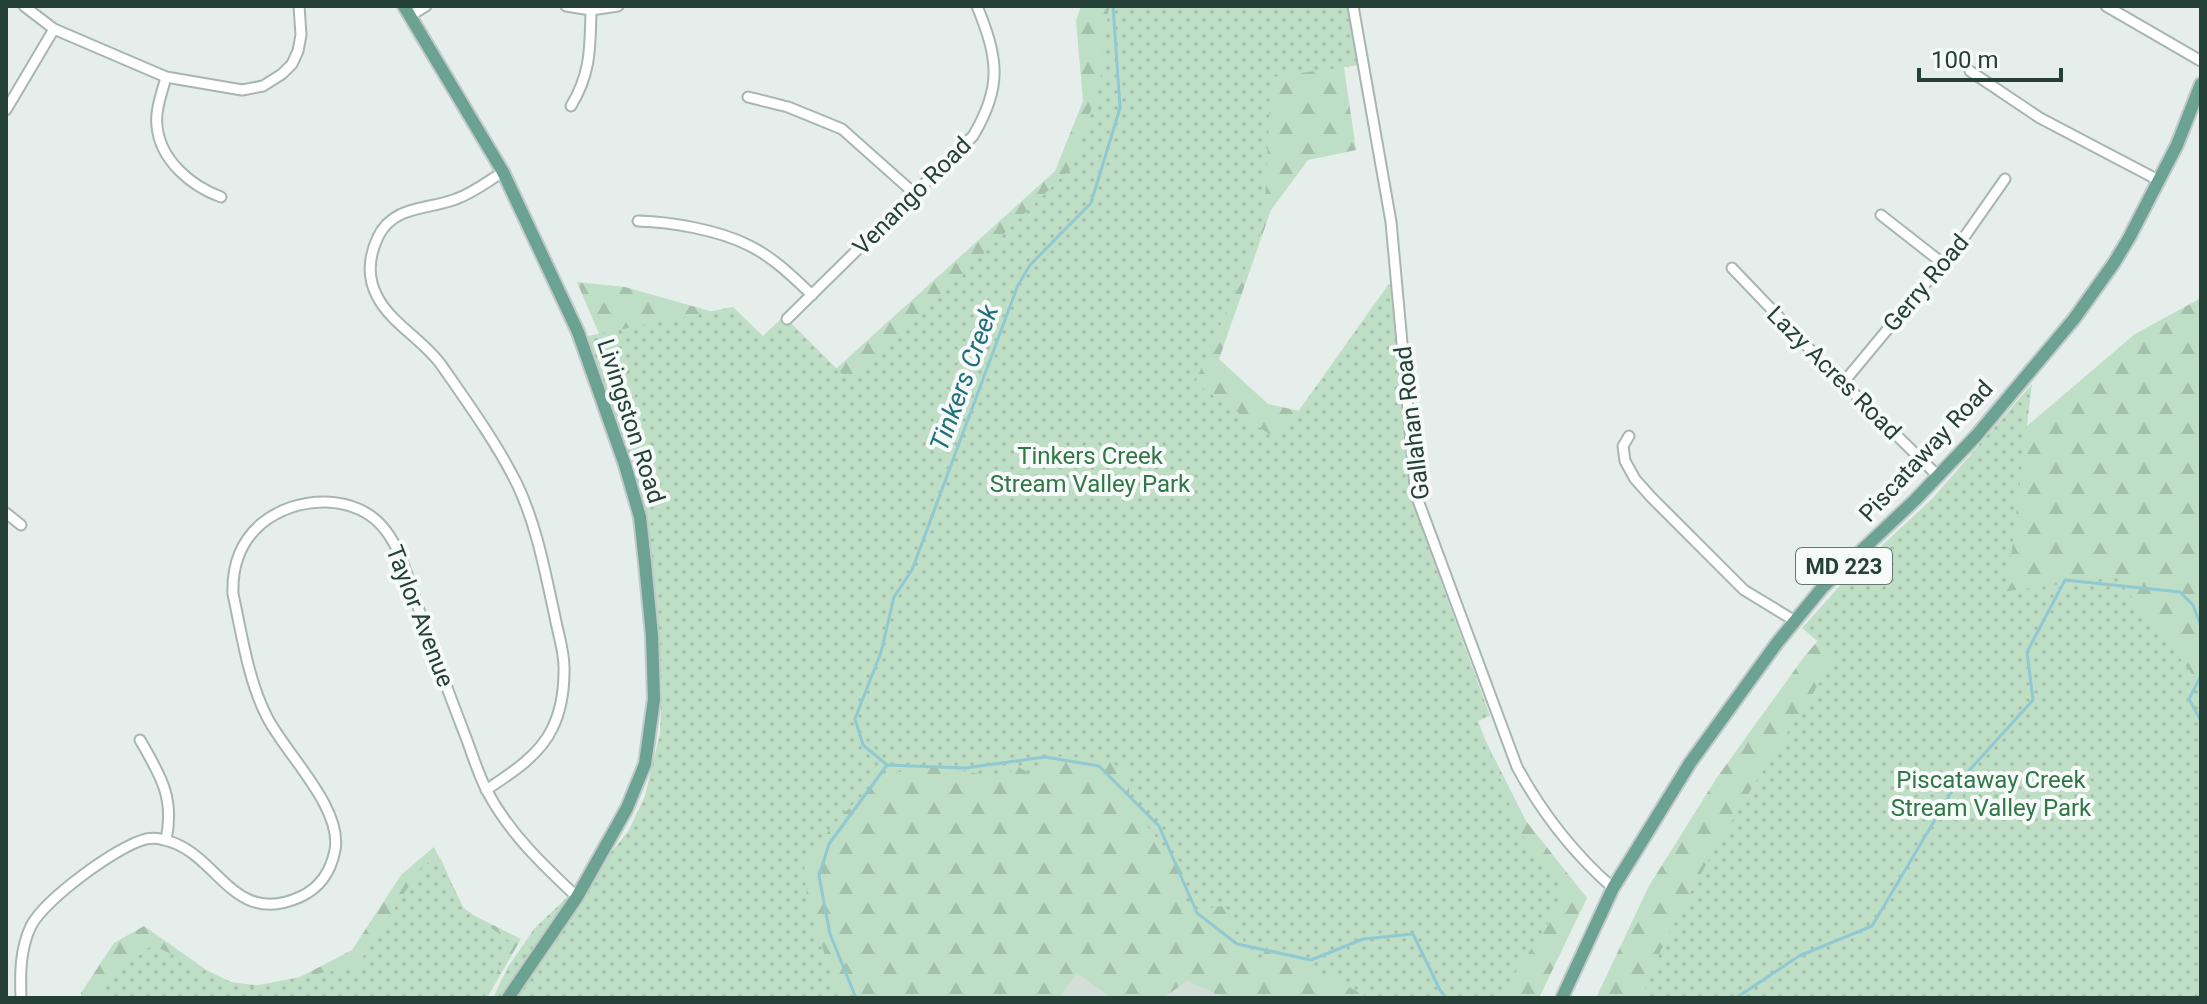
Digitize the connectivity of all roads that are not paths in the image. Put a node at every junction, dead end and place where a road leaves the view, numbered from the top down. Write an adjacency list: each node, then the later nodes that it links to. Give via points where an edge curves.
1 (24, 6): 11 (street)
2 (299, 6): 14 (street, via 301,35 295,59 263,86 242,90)
3 (426, 6): 10 (street)
4 (566, 6): 9 (street)
5 (618, 6): 9 (street)
6 (977, 6): 22 (street, Venango Road, via 995,62 991,100 973,136)
7 (1353, 6): 39 (street, Gallahan Road, via 1385,177 1419,503 1517,767 1558,830)
8 (2106, 6): 12 (street)
9 (591, 10): 17 (street, via 589,66)
10 (407, 11): 19 (main road, Livingston Road)
11 (54, 29): 14 (street); 18 (street)
12 (2201, 61)
13 (1970, 71): 21 (street, via 2040,118)
14 (166, 77): 23 (street, via 156,124 163,148 193,184)
15 (2201, 84): 21 (main road, Piscataway Road / MD 223)
16 (748, 97): 22 (street, via 842,129)
17 (571, 106)
18 (6, 110)
19 (503, 172): 37 (street, via 457,199 392,219 378,238 370,270 383,306 432,353 505,463 534,526 546,571 564,664 559,711 540,747); 40 (main road, Livingston Road, via 578,332 614,428 640,517 647,577 654,669 649,745 627,808)
20 (2005, 179): 26 (street, Gerry Road)
21 (2160, 181): 32 (main road, Piscataway Road / MD 223, via 2074,319)
22 (915, 194): 28 (street, Venango Road)
23 (221, 197)
24 (1881, 215): 26 (street)
25 (638, 221): 28 (street, via 747,244)
26 (1941, 262): 30 (street, Gerry Road)
27 (1732, 268): 30 (street, Lazy Acres Road)
28 (812, 295): 29 (street, Venango Road)
29 (787, 319)
30 (1843, 383): 32 (street, Lazy Acres Road)
31 (1629, 436): 35 (street, via 1623,446 1625,461 1651,497 1744,590)
32 (1938, 476): 35 (main road, Piscataway Road / MD 223)
33 (6, 513): 34 (street)
34 (21, 525)
35 (1795, 621): 39 (main road, Piscataway Road / MD 223, via 1690,763)
36 (140, 740): 38 (street, via 167,791)
37 (486, 790): 38 (street, Taylor Avenue, via 393,542 377,521 349,506 305,503 269,518 249,537 232,579 260,702 321,799 334,831 328,870 315,888 298,897 256,902 235,893 190,851); 40 (street, Taylor Avenue, via 524,845)
38 (166, 840): 41 (street, via 146,839 122,851 44,909 26,940)
39 (1613, 888): 43 (main road, Piscataway Road / MD 223)
40 (577, 897): 42 (main road, Livingston Road)
41 (21, 998)
42 (508, 998)
43 (1562, 998)

